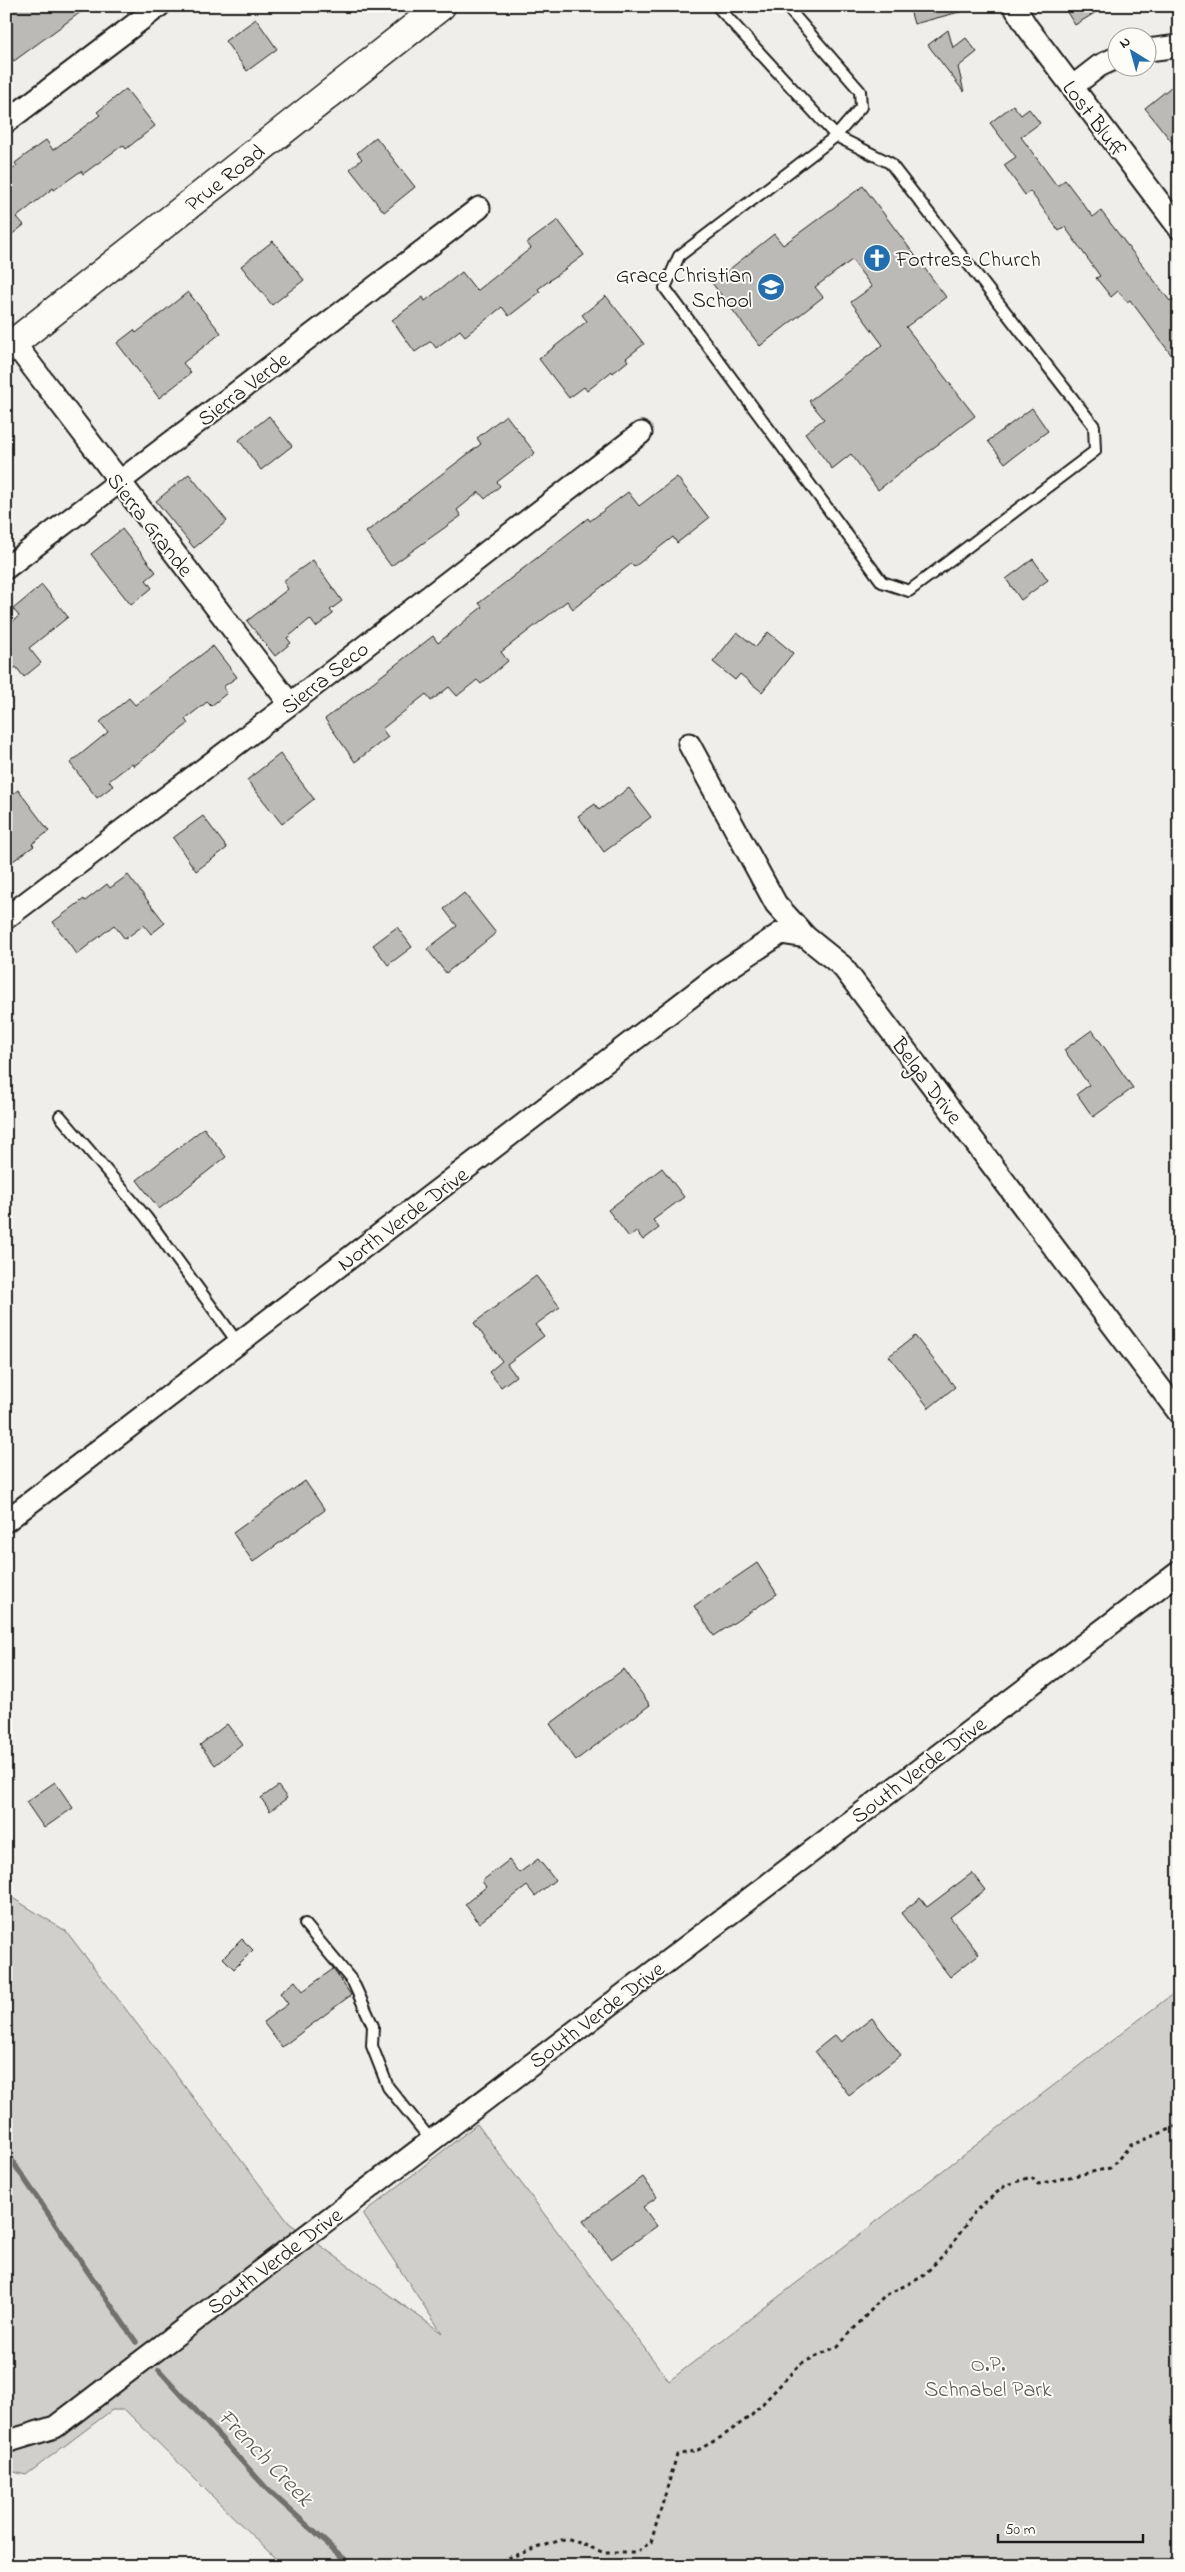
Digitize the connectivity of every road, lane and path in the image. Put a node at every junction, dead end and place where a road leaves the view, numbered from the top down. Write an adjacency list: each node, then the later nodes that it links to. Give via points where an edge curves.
1 (159, 6): 10 (street)
2 (441, 6): 14 (main road, Prue Road)
3 (717, 6): 11 (lane)
4 (786, 6): 11 (lane, via 860,91 861,107)
5 (1014, 6): 9 (street, Lost Bluff)
6 (1179, 46): 7 (street)
7 (1158, 49)
8 (1108, 62): 9 (street)
9 (1072, 87): 13 (street, Lost Bluff)
10 (6, 122)
11 (836, 136): 11 (lane, via 890,163 1094,426 1095,451 909,591 882,582 665,288 679,256)
12 (479, 208): 16 (street, Sierra Verde)
13 (1179, 228)
14 (10, 346): 16 (street, Sierra Grande)
15 (641, 434): 18 (street, Sierra Seco)
16 (119, 483): 17 (street, Sierra Verde); 18 (street, Sierra Grande)
17 (6, 568)
18 (290, 704): 20 (street, Sierra Seco)
19 (689, 744): 21 (street, Belga Drive, via 776,904)
20 (6, 918)
21 (806, 937): 23 (street, North Verde Drive, via 782,934 724,971); 24 (street, Belga Drive, via 842,966)
22 (60, 1116): 23 (lane, via 146,1218)
23 (238, 1344): 25 (street, North Verde Drive)
24 (1179, 1413)
25 (6, 1521)
26 (1179, 1572): 29 (street, South Verde Drive)
27 (305, 1924): 29 (lane, via 353,1982 373,2026 372,2046 388,2087)
28 (1179, 2124): 31 (path, via 1131,2145 1110,2168 1083,2176 1063,2177 1057,2182 1038,2184 1031,2177 1006,2185 976,2211 922,2278 884,2296 838,2346 800,2364 752,2415 735,2428 698,2450 677,2455 651,2542 637,2552 602,2552 567,2538 533,2548)
29 (431, 2140): 30 (street, South Verde Drive, via 55,2427)
30 (6, 2442)
31 (494, 2566)

